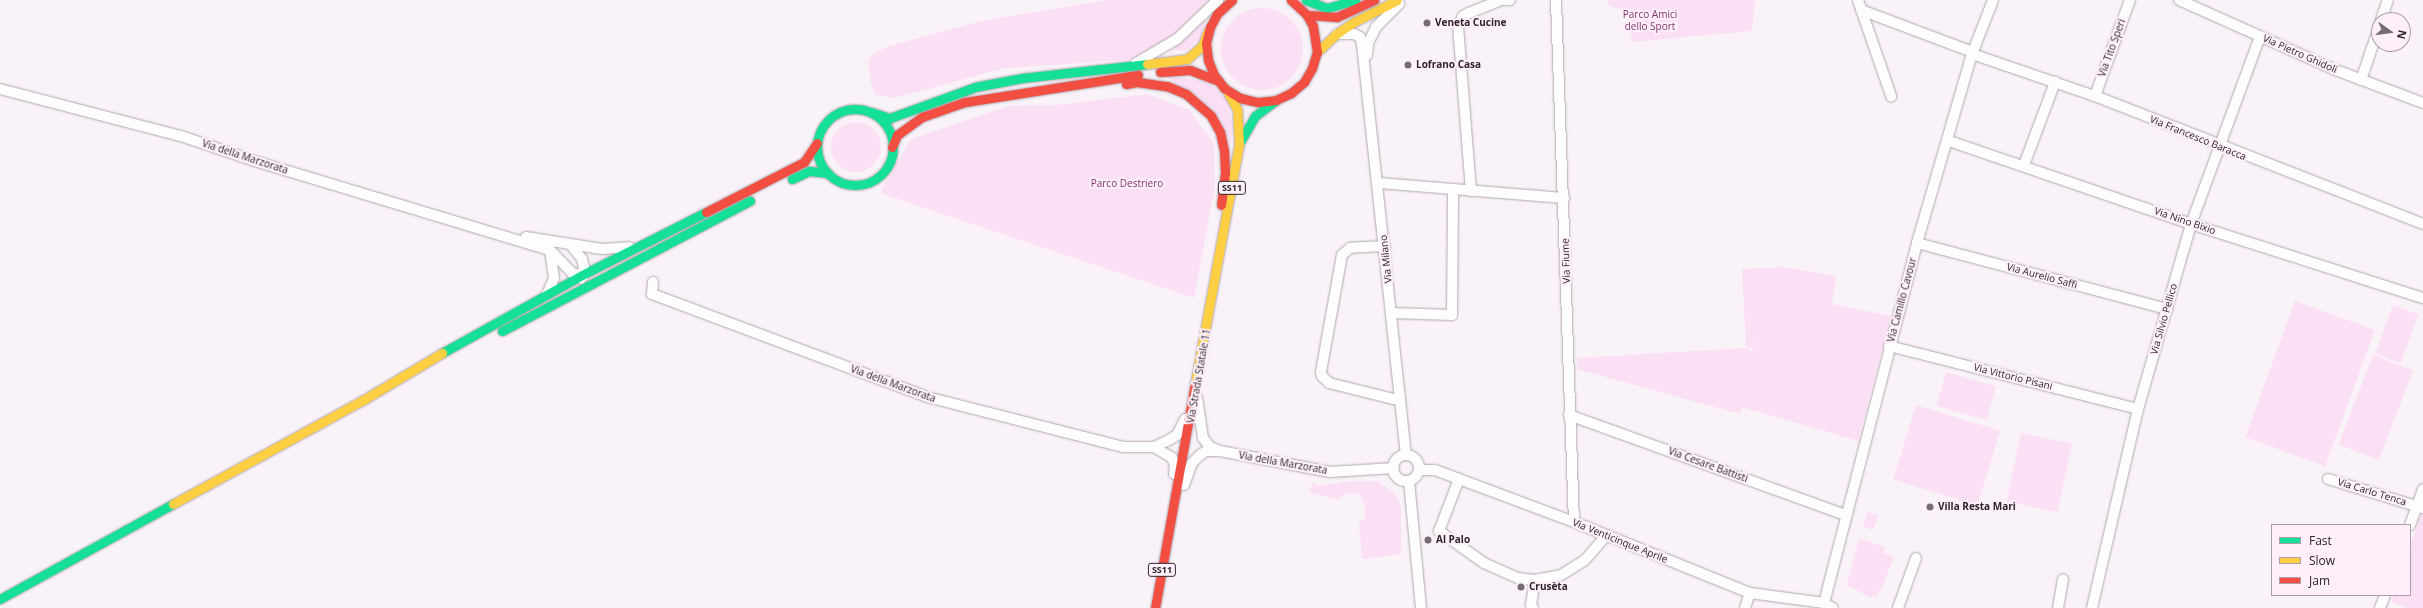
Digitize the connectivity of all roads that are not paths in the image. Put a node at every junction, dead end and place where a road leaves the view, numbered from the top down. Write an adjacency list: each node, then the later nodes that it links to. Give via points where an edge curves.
1 (1218, 0): 25 (street, via 1177,38)
2 (1232, 0): 18 (main road, via 1216,14)
3 (1291, 0): 17 (main road)
4 (1306, 0): 5 (main road, via 1327,8)
5 (1355, 0)
6 (1374, 0): 17 (main road, via 1337,17)
7 (1397, 0): 19 (main road)
8 (1404, 0): 24 (street, via 1376,27 1368,43)
9 (1510, 0): 46 (street, via 1501,0 1463,16 1458,26)
10 (1556, 0): 47 (street, Via Fiume)
11 (1993, 0): 23 (street, Via Camillo Cavour)
12 (2130, 0): 33 (street, Via Tito Speri)
13 (2179, 0): 20 (street, Via Pietro Ghidoli)
14 (2388, 0): 16 (street)
15 (1859, 5): 23 (street, Via Francesco Baracca); 32 (street)
16 (2384, 12)
17 (1307, 15): 22 (main road, via 1316,39)
18 (1210, 27): 25 (main road, via 1202,46 1187,59); 27 (main road, via 1206,43 1208,60)
19 (1336, 34): 22 (main road); 24 (street, via 1347,33 1360,37)
20 (2260, 36): 26 (street, Via Pietro Ghidoli); 40 (street, Via Silvio Pellico)
21 (2371, 51): 26 (street)
22 (1317, 52): 34 (main road, via 1304,82 1291,93)
23 (1972, 53): 28 (street, Via Francesco Baracca); 37 (street, Via Camillo Cavour)
24 (1365, 63): 44 (street, Via Milano)
25 (1131, 66): 36 (main road, via 1022,78 975,87 890,118)
26 (2361, 80): 35 (street, Via Pietro Ghidoli)
27 (1219, 81): 30 (main road); 31 (main road, via 1190,70 1166,71)
28 (2055, 82): 33 (street, Via Francesco Baracca); 42 (street)
29 (0, 89): 50 (street, Via della Marzorata, via 181,136 258,162)
30 (1226, 89): 34 (main road, via 1240,98 1258,102); 39 (main road, Via Strada Statale 11, via 1237,109)
31 (1017, 92): 41 (main road, via 965,102 922,117 897,135); 51 (main road, via 1052,93 1137,82 1167,86 1186,94 1211,116 1220,132 1225,173 1221,206)
32 (1891, 96)
33 (2095, 96): 40 (street, Via Francesco Baracca)
34 (1276, 100): 39 (main road, Via Strada Statale 11, via 1255,116)
35 (2423, 103)
36 (871, 112): 38 (main road, via 853,109 835,114 822,127); 41 (main road, via 889,130)
37 (1949, 141): 42 (street, Via Nino Bixio); 54 (street, Via Camillo Cavour)
38 (817, 143): 43 (main road, via 819,159); 53 (main road, via 804,162)
39 (1239, 144): 51 (main road, Via Strada Statale 11 / SS11)
40 (2218, 146): 48 (street, Via Silvio Pellico); 49 (street, Via Francesco Baracca)
41 (892, 147): 43 (main road, via 891,156 883,171 869,182 851,184 834,179)
42 (2024, 165): 48 (street, Via Nino Bixio)
43 (828, 173): 52 (main road, via 810,171 801,174)
44 (1378, 183): 45 (street); 56 (street, Via Milano)
45 (1453, 189): 46 (street); 63 (street, via 1452,315)
46 (1471, 191): 47 (street)
47 (1564, 198): 70 (street, Via Fiume)
48 (2191, 224): 61 (street, Via Nino Bixio); 62 (street, Via Silvio Pellico)
49 (2423, 224)
50 (489, 231): 55 (street); 57 (street)
51 (1224, 233): 66 (main road, Via Strada Statale 11)
52 (676, 240): 58 (street, via 661,243 595,276); 64 (main road)
53 (645, 243): 55 (street, via 620,249); 58 (main road)
54 (1917, 243): 62 (street, Via Aurelio Saffi); 65 (street, Via Camillo Cavour)
55 (571, 245): 58 (street, via 582,259)
56 (1384, 246): 63 (street, Via Milano); 67 (street, via 1350,248 1342,255 1321,372 1329,383 1393,399)
57 (550, 250): 58 (street, via 572,273); 60 (street, via 554,278)
58 (582, 275): 60 (main road); 64 (street, via 574,288 522,316)
59 (653, 282): 71 (street, Via della Marzorata, via 652,294 927,397 1123,447)
60 (545, 296): 68 (main road)
61 (2423, 298)
62 (2167, 309): 69 (street, Via Silvio Pellico)
63 (1392, 313): 67 (street, Via Milano)
64 (510, 327): 68 (main road)
65 (1889, 346): 69 (street, Via Vittorio Pisani); 81 (street, Via Camillo Cavour)
66 (1196, 390): 71 (street, Via della Marzorata, via 1177,435); 72 (street, Via della Marzorata, via 1203,438 1210,447); 84 (main road, Via Strada Statale 11)
67 (1400, 398): 73 (street, Via Milano)
68 (363, 400): 91 (main road)
69 (2138, 409): 100 (street, Via Silvio Pellico)
70 (1569, 415): 81 (street, Via Cesare Battisti); 82 (street, Via Fiume)
71 (1154, 447): 84 (street, via 1172,458 1175,465)
72 (1220, 451): 74 (street, Via della Marzorata, via 1330,472); 84 (street, Via della Marzorata, via 1206,451 1192,463)
73 (1406, 454): 74 (street, via 1397,459); 75 (street, via 1416,459)
74 (1394, 468): 78 (street, via 1397,477)
75 (1419, 470): 76 (street, Via Venticinque Aprile, via 1435,470); 78 (street)
76 (1459, 479): 82 (street, Via Venticinque Aprile); 88 (street, via 1439,531 1484,563 1518,578)
77 (2328, 479): 80 (street, Via Carlo Tenca)
78 (1409, 481): 94 (street)
79 (2423, 489): 80 (street)
80 (2420, 507): 83 (street)
81 (1846, 515): 92 (street, Via Camillo Cavour)
82 (1574, 522): 85 (street, Via Venticinque Aprile)
83 (2411, 524)
84 (1169, 531): 93 (main road, Via Strada Statale 11 / SS11)
85 (1607, 535): 88 (street, via 1596,550 1574,567 1561,575); 89 (street, Via Venticinque Aprile)
86 (1916, 558): 98 (street)
87 (2063, 579): 99 (street)
88 (1535, 580): 95 (street, via 1531,605)
89 (1750, 593): 92 (street, Via Venticinque Aprile); 96 (street)
90 (2385, 596): 101 (street)
91 (0, 599)
92 (1824, 604): 97 (street, Via Venticinque Aprile)
93 (1155, 608)
94 (1421, 608)
95 (1533, 608)
96 (1745, 608)
97 (1833, 608)
98 (1898, 608)
99 (2058, 608)
100 (2092, 608)
101 (2380, 608)

